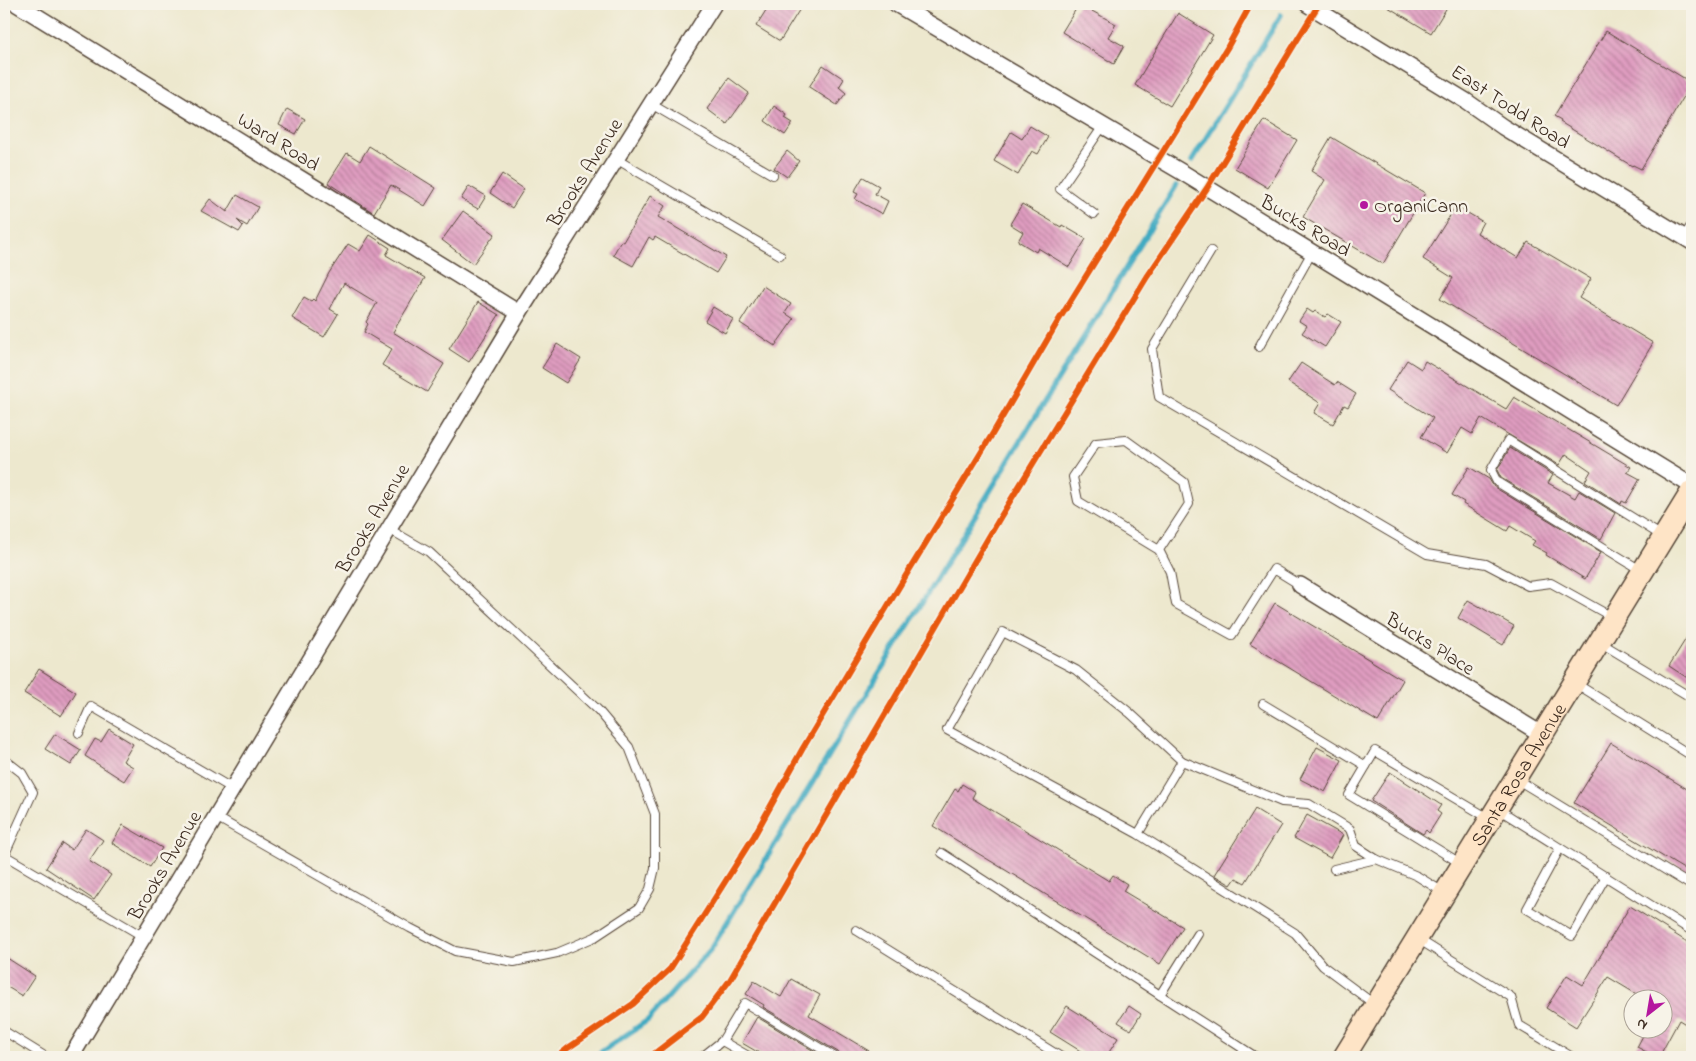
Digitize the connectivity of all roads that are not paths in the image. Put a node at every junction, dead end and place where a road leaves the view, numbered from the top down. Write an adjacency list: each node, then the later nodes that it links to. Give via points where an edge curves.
1 (18, 4): 14 (street, Ward Road)
2 (714, 4): 5 (street, Brooks Avenue)
3 (896, 4): 6 (street, Bucks Road)
4 (1307, 4): 10 (street, East Todd Road, via 1452,92 1503,127)
5 (651, 104): 7 (street, Brooks Avenue); 8 (lane)
6 (1103, 126): 9 (lane, via 1060,189); 12 (street, Bucks Road)
7 (616, 159): 13 (lane); 14 (street, Brooks Avenue)
8 (773, 175)
9 (1094, 214)
10 (1690, 235)
11 (1211, 251): 23 (lane, via 1152,349 1158,397 1427,554 1486,564 1528,586 1551,583)
12 (1312, 252): 15 (lane); 16 (street, Bucks Road)
13 (780, 255)
14 (519, 313): 18 (street, Brooks Avenue)
15 (1259, 347)
16 (1692, 486)
17 (1692, 491): 19 (main road, Santa Rosa Avenue)
18 (389, 529): 35 (street, Brooks Avenue); 37 (lane, via 429,552 598,710 629,747 655,814 655,868 650,888 639,908 595,937 557,953 514,962 455,951)
19 (1664, 537): 21 (main road, Santa Rosa Avenue); 21 (lane, via 1508,440 1491,470 1497,482)
20 (1159, 550): 20 (lane, via 1078,501 1073,477 1096,443 1126,440 1184,482 1189,504); 22 (lane, via 1170,572 1176,604 1232,635 1274,569)
21 (1642, 572): 23 (main road, Santa Rosa Avenue)
22 (1300, 585): 29 (street, Bucks Place)
23 (1613, 618): 24 (main road, Santa Rosa Avenue)
24 (1599, 642): 25 (main road, Santa Rosa Avenue); 26 (lane)
25 (1574, 682): 29 (main road, Santa Rosa Avenue); 30 (lane)
26 (1692, 698)
27 (1262, 704): 33 (lane)
28 (79, 733): 35 (lane, via 91,706)
29 (1541, 734): 34 (main road, Santa Rosa Avenue)
30 (1692, 756)
31 (4, 760): 41 (lane, via 22,773 33,792)
32 (1182, 761): 38 (lane); 38 (lane, via 1130,713 1076,670 1003,632 946,730); 42 (lane, via 1282,802 1309,804 1350,829 1356,846)
33 (1366, 766): 36 (lane, via 1375,751); 43 (lane, via 1349,794)
34 (1514, 778): 36 (main road, Santa Rosa Avenue); 46 (lane)
35 (233, 789): 37 (street, Brooks Avenue)
36 (1493, 814): 39 (lane); 43 (main road, Santa Rosa Avenue)
37 (216, 817): 51 (street, Brooks Avenue)
38 (1138, 834): 54 (lane, via 1295,933 1323,966)
39 (1560, 848): 45 (lane); 45 (lane, via 1527,910 1572,936)
40 (942, 853): 53 (lane)
41 (4, 855): 51 (lane)
42 (1376, 859): 44 (lane); 47 (lane, via 1417,876)
43 (1462, 864): 47 (main road, Santa Rosa Avenue)
44 (1334, 869)
45 (1606, 876): 49 (lane)
46 (1692, 886)
47 (1444, 893): 52 (main road, Santa Rosa Avenue)
48 (856, 930): 62 (lane)
49 (1692, 931)
50 (1198, 934): 53 (lane)
51 (144, 937): 58 (street, Brooks Avenue)
52 (1416, 938): 54 (main road, Santa Rosa Avenue); 65 (lane, via 1511,997 1519,1025)
53 (1160, 995): 63 (lane)
54 (1376, 1005): 64 (main road, Santa Rosa Avenue)
55 (4, 1031): 57 (lane)
56 (722, 1041): 59 (lane); 60 (lane); 61 (lane, via 745,1003)
57 (46, 1057)
58 (72, 1057)
59 (702, 1057)
60 (750, 1057)
61 (835, 1057)
62 (1061, 1057)
63 (1256, 1057)
64 (1344, 1057)
65 (1572, 1057)

